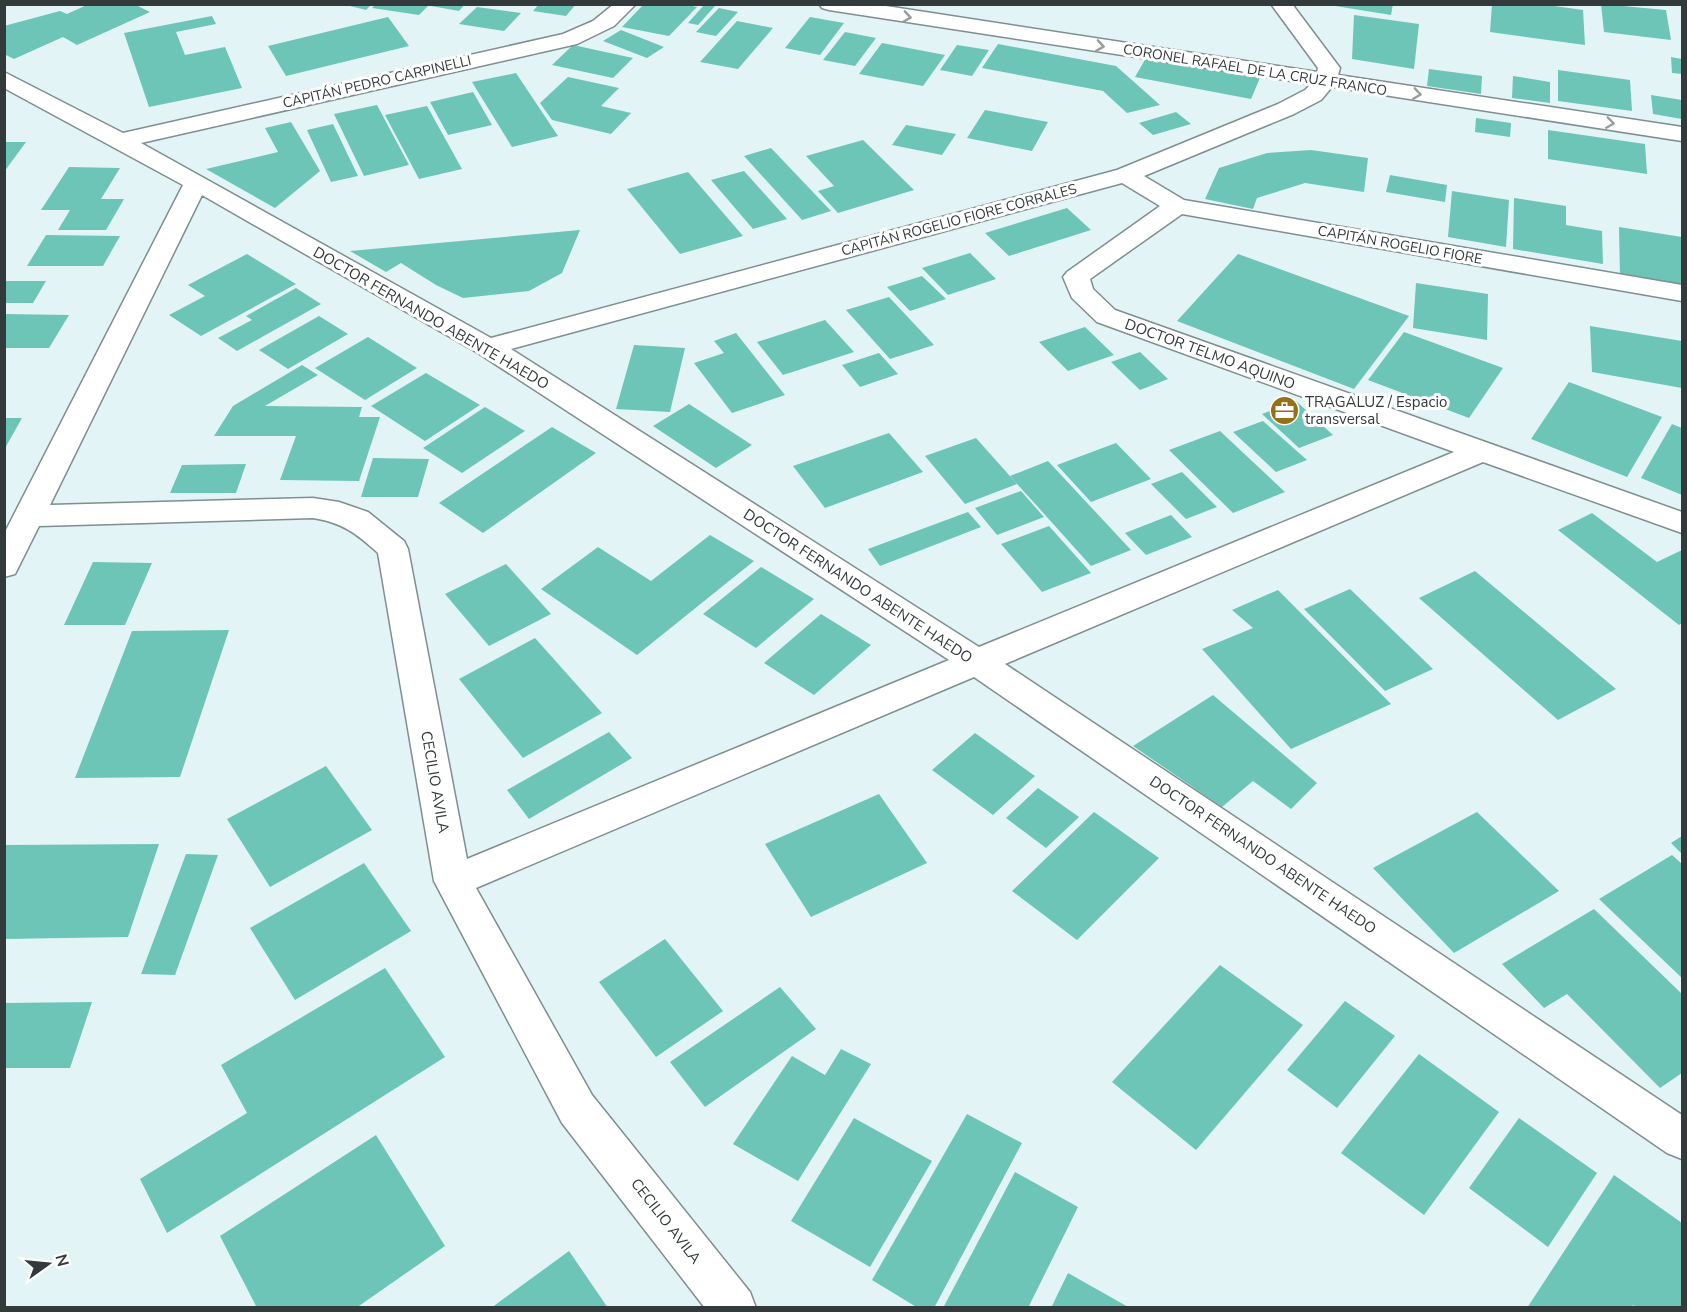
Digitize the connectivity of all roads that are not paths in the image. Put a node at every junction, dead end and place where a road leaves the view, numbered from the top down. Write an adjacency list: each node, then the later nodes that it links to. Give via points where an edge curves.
1 (626, 4): 7 (street, CAPITÁN PEDRO CARPINELLI, via 595,30 569,39)
2 (828, 4): 5 (street, CORONEL RAFAEL DE LA CRUZ FRANCO, one-way to 5)
3 (1281, 4): 5 (street, via 1329,68)
4 (4, 79): 7 (street, DOCTOR FERNANDO ABENTE HAEDO)
5 (1326, 81): 6 (street, CORONEL RAFAEL DE LA CRUZ FRANCO, one-way to 6); 8 (street, CAPITÁN ROGELIO FIORE CORRALES, via 1313,96 1286,109)
6 (1683, 134)
7 (120, 141): 9 (street, DOCTOR FERNANDO ABENTE HAEDO)
8 (1125, 175): 10 (street, CAPITÁN ROGELIO FIORE); 12 (street, CAPITÁN ROGELIO FIORE CORRALES)
9 (196, 182): 12 (street, DOCTOR FERNANDO ABENTE HAEDO); 14 (street)
10 (1178, 206): 11 (street, CAPITÁN ROGELIO FIORE); 13 (street, DOCTOR TELMO AQUINO, via 1076,277 1081,292 1106,316)
11 (1683, 293)
12 (488, 347): 17 (street, DOCTOR FERNANDO ABENTE HAEDO)
13 (1482, 451): 15 (street, DOCTOR TELMO AQUINO); 17 (street)
14 (28, 516): 16 (street); 18 (street, CECILIO AVILA, via 313,508 342,512 363,522 393,549)
15 (1683, 523)
16 (4, 566)
17 (975, 661): 18 (street); 19 (street, DOCTOR FERNANDO ABENTE HAEDO)
18 (453, 881): 20 (street, CECILIO AVILA, via 577,1109)
19 (1683, 1139)
20 (734, 1308)

